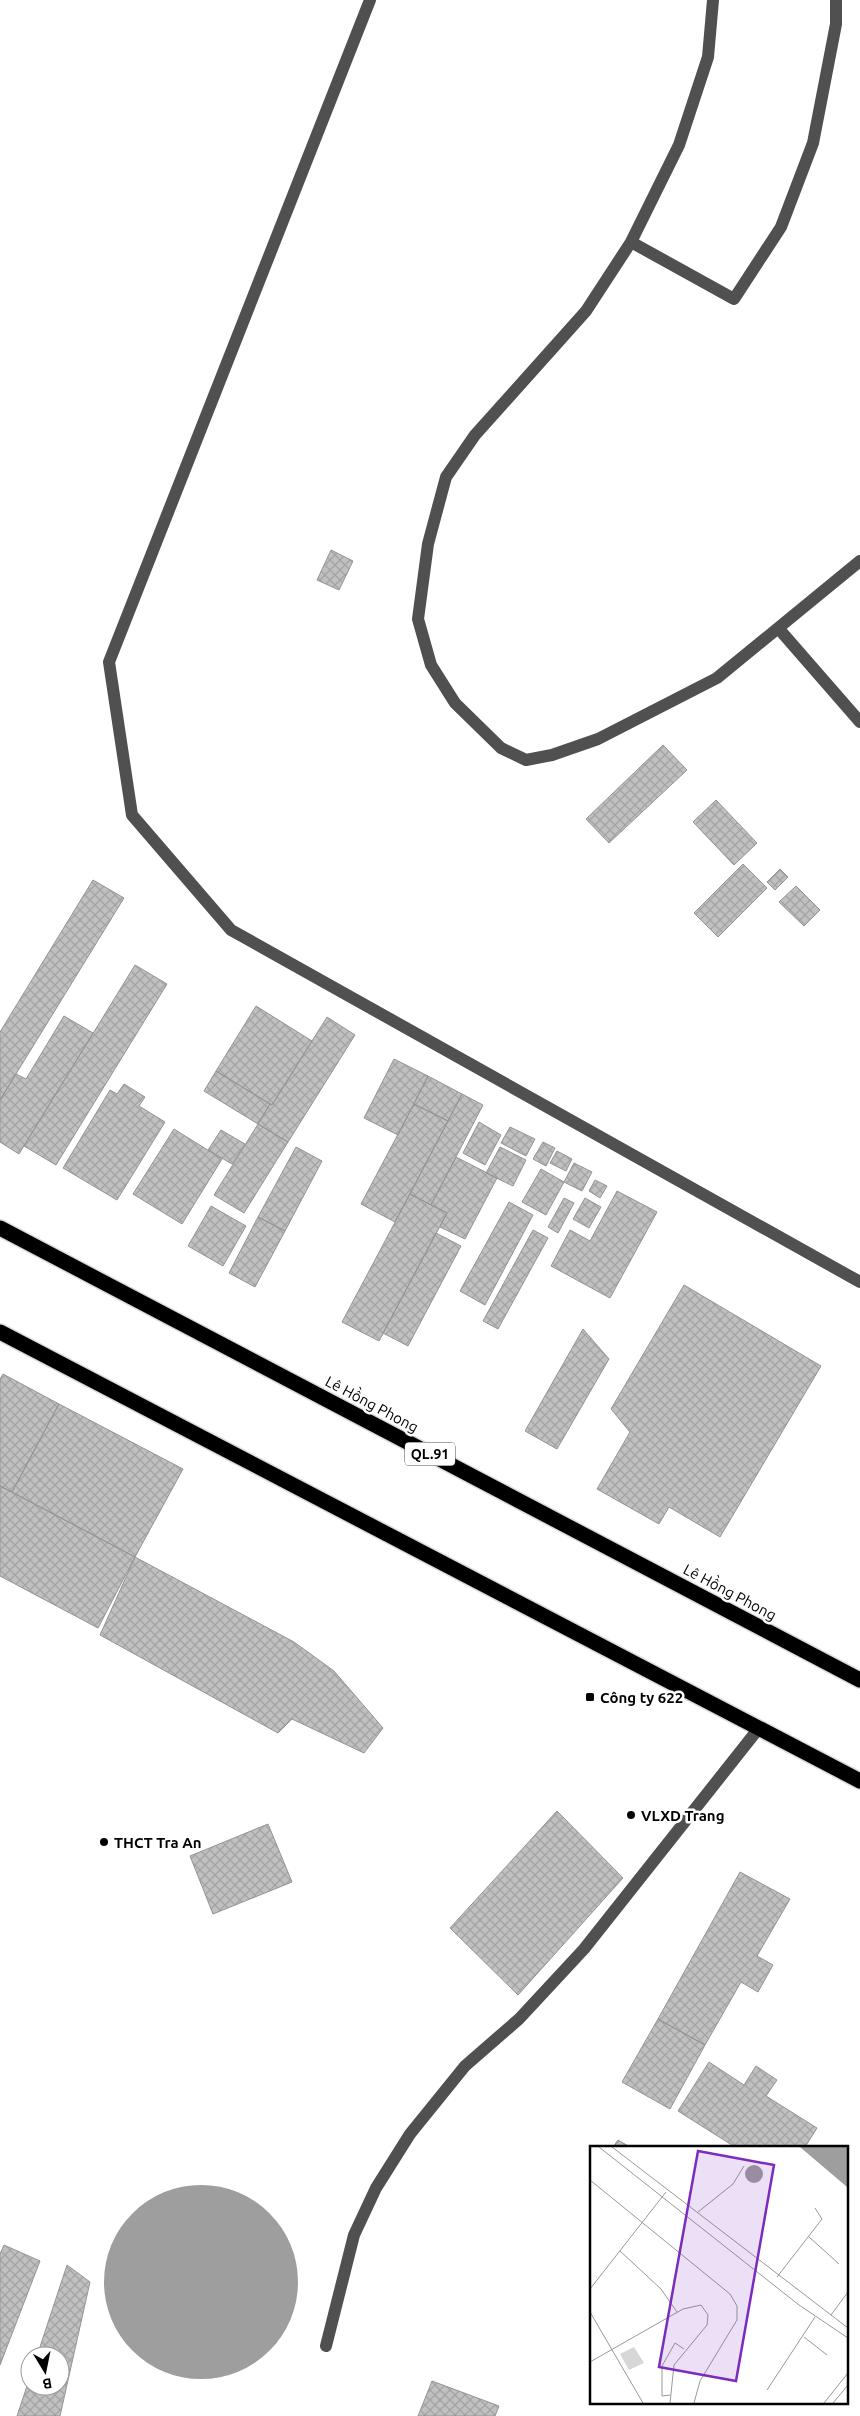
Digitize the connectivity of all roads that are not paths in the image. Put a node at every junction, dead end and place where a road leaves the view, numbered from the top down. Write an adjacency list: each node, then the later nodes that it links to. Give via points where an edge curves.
1 (370, 0): 9 (lane, via 109,662 132,815 231,930)
2 (713, 0): 4 (lane, via 708,57 678,145)
3 (836, 0): 4 (lane, via 836,24 813,143 781,227 734,299)
4 (631, 242): 6 (lane, via 586,311 475,435 446,477 428,544 418,619 431,664 455,703 501,748 526,760 552,756 598,739 717,678)
5 (860, 561): 6 (lane)
6 (779, 629): 7 (lane)
7 (860, 722)
8 (0, 1228): 11 (highway, Lê Hồng Phong / QL.91)
9 (860, 1282)
10 (0, 1332): 12 (highway)
11 (860, 1680)
12 (759, 1728): 13 (highway); 14 (lane, via 584,1949 519,2020 464,2066 410,2134 376,2188 354,2234)
13 (860, 1781)
14 (326, 2346)

